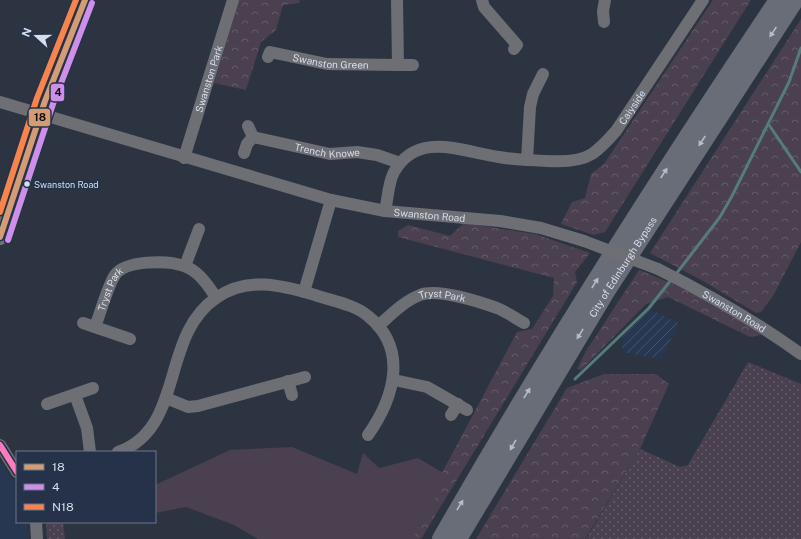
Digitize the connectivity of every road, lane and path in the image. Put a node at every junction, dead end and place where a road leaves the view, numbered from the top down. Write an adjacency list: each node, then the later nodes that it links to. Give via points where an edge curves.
1 (85, 0): 16 (main road)
2 (233, 0): 18 (street, Swanston Park)
3 (397, 0): 13 (street)
4 (482, 0): 10 (street, via 484,7 517,45)
5 (605, 0): 9 (street)
6 (703, 0): 19 (street, Caiyside, via 616,131 603,146 591,155 574,161)
7 (778, 0): 50 (highway, City of Edinburgh Bypass, one-way to 7, via 519,406 641,208)
8 (795, 0): 51 (highway, City of Edinburgh Bypass, one-way to 51, via 611,284)
9 (604, 22)
10 (514, 49)
11 (268, 57): 13 (street, Swanston Green, via 270,52 327,64)
12 (413, 65): 13 (street, Swanston Green)
13 (398, 66)
14 (543, 74): 19 (street, via 530,107)
15 (0, 102): 16 (street, Swanston Road)
16 (40, 114): 18 (street, Swanston Road); 24 (main road)
17 (244, 154): 20 (street, Trench Knowe, via 251,132 330,154 356,152 377,155)
18 (184, 158): 21 (street, Swanston Road)
19 (527, 160): 20 (street, Caiyside, via 440,146 413,153)
20 (400, 163): 22 (street, Caiyside, via 393,174)
21 (331, 200): 22 (street, Swanston Road); 26 (street)
22 (385, 211): 33 (street, Swanston Road, bridge, via 500,221 540,228 584,241 658,269 713,297 760,325)
23 (199, 229): 25 (street)
24 (0, 237)
25 (185, 266): 27 (street, via 206,283); 31 (street, Tryst Park, via 142,263 123,267 114,275)
26 (304, 292): 27 (street, via 258,283 237,287); 30 (street, via 351,307 367,315)
27 (216, 298): 40 (street, via 200,312 188,331)
28 (515, 322): 30 (street, Tryst Park, via 498,309 434,293 421,294 408,300)
29 (83, 323): 31 (street, Tryst Park)
30 (378, 326): 35 (street, via 388,342 394,363)
31 (95, 327): 32 (street, Tryst Park)
32 (130, 339)
33 (801, 354)
34 (305, 377): 36 (street)
35 (394, 380): 42 (street, via 427,387 462,407); 43 (street, via 385,418)
36 (288, 381): 39 (street); 40 (street, via 198,406 188,406)
37 (93, 388): 38 (street)
38 (75, 395): 41 (street); 45 (street, via 87,428)
39 (292, 395)
40 (166, 398): 46 (street, via 156,423 141,441)
41 (47, 404)
42 (452, 415)
43 (368, 435)
44 (0, 445): 47 (street)
45 (90, 451)
46 (120, 451)
47 (16, 470)
48 (36, 523): 49 (street)
49 (37, 539)
50 (441, 539)
51 (458, 539)

